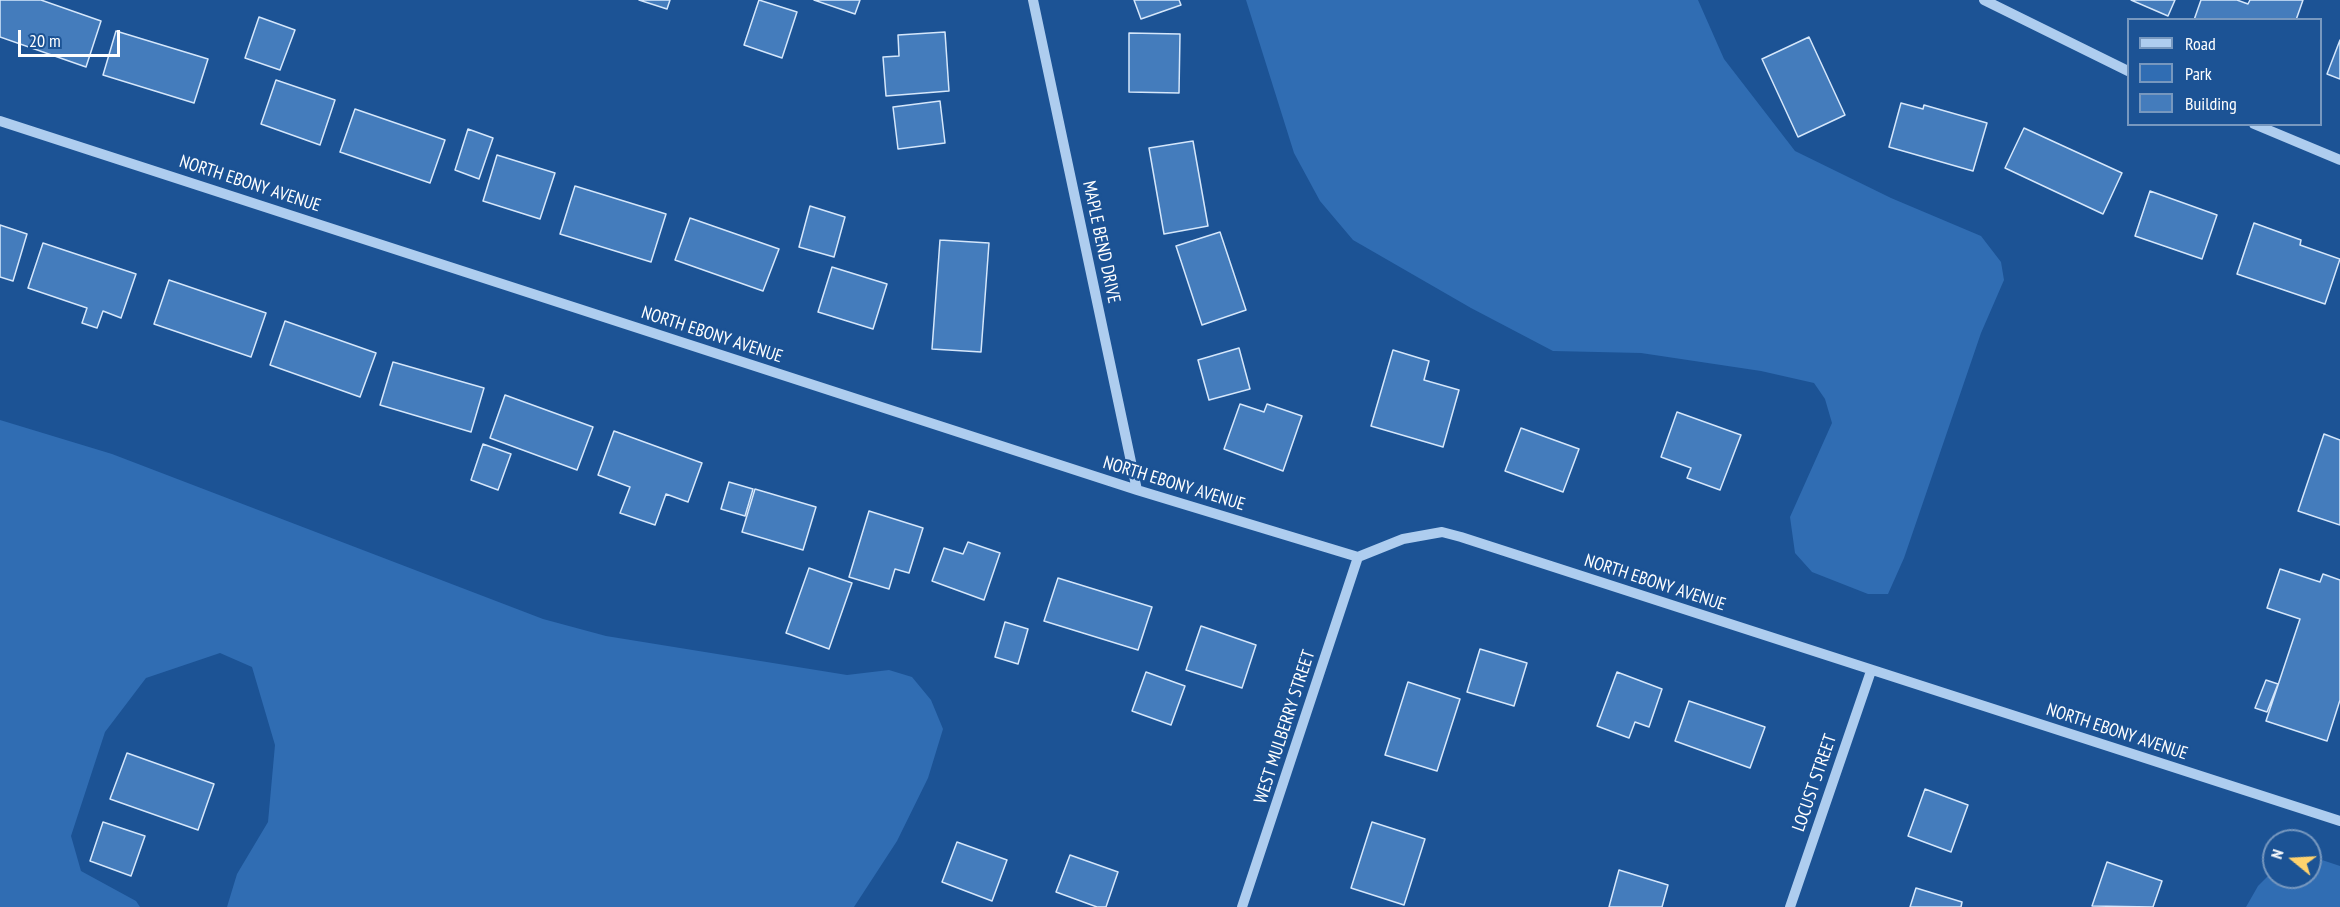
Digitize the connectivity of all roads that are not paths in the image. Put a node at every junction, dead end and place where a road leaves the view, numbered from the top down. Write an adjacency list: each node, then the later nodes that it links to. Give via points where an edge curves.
1 (1033, 0): 7 (street, MAPLE BEND DRIVE)
2 (1984, 0): 3 (street)
3 (2127, 71)
4 (0, 121): 7 (street, NORTH EBONY AVENUE)
5 (2259, 126): 6 (street)
6 (2340, 160)
7 (1137, 490): 8 (street, NORTH EBONY AVENUE)
8 (1358, 558): 9 (street, NORTH EBONY AVENUE, via 1403,539 1442,532); 11 (street, WEST MULBERRY STREET)
9 (1871, 671): 10 (street, NORTH EBONY AVENUE); 12 (street, LOCUST STREET)
10 (2340, 821)
11 (1242, 907)
12 (1790, 907)

